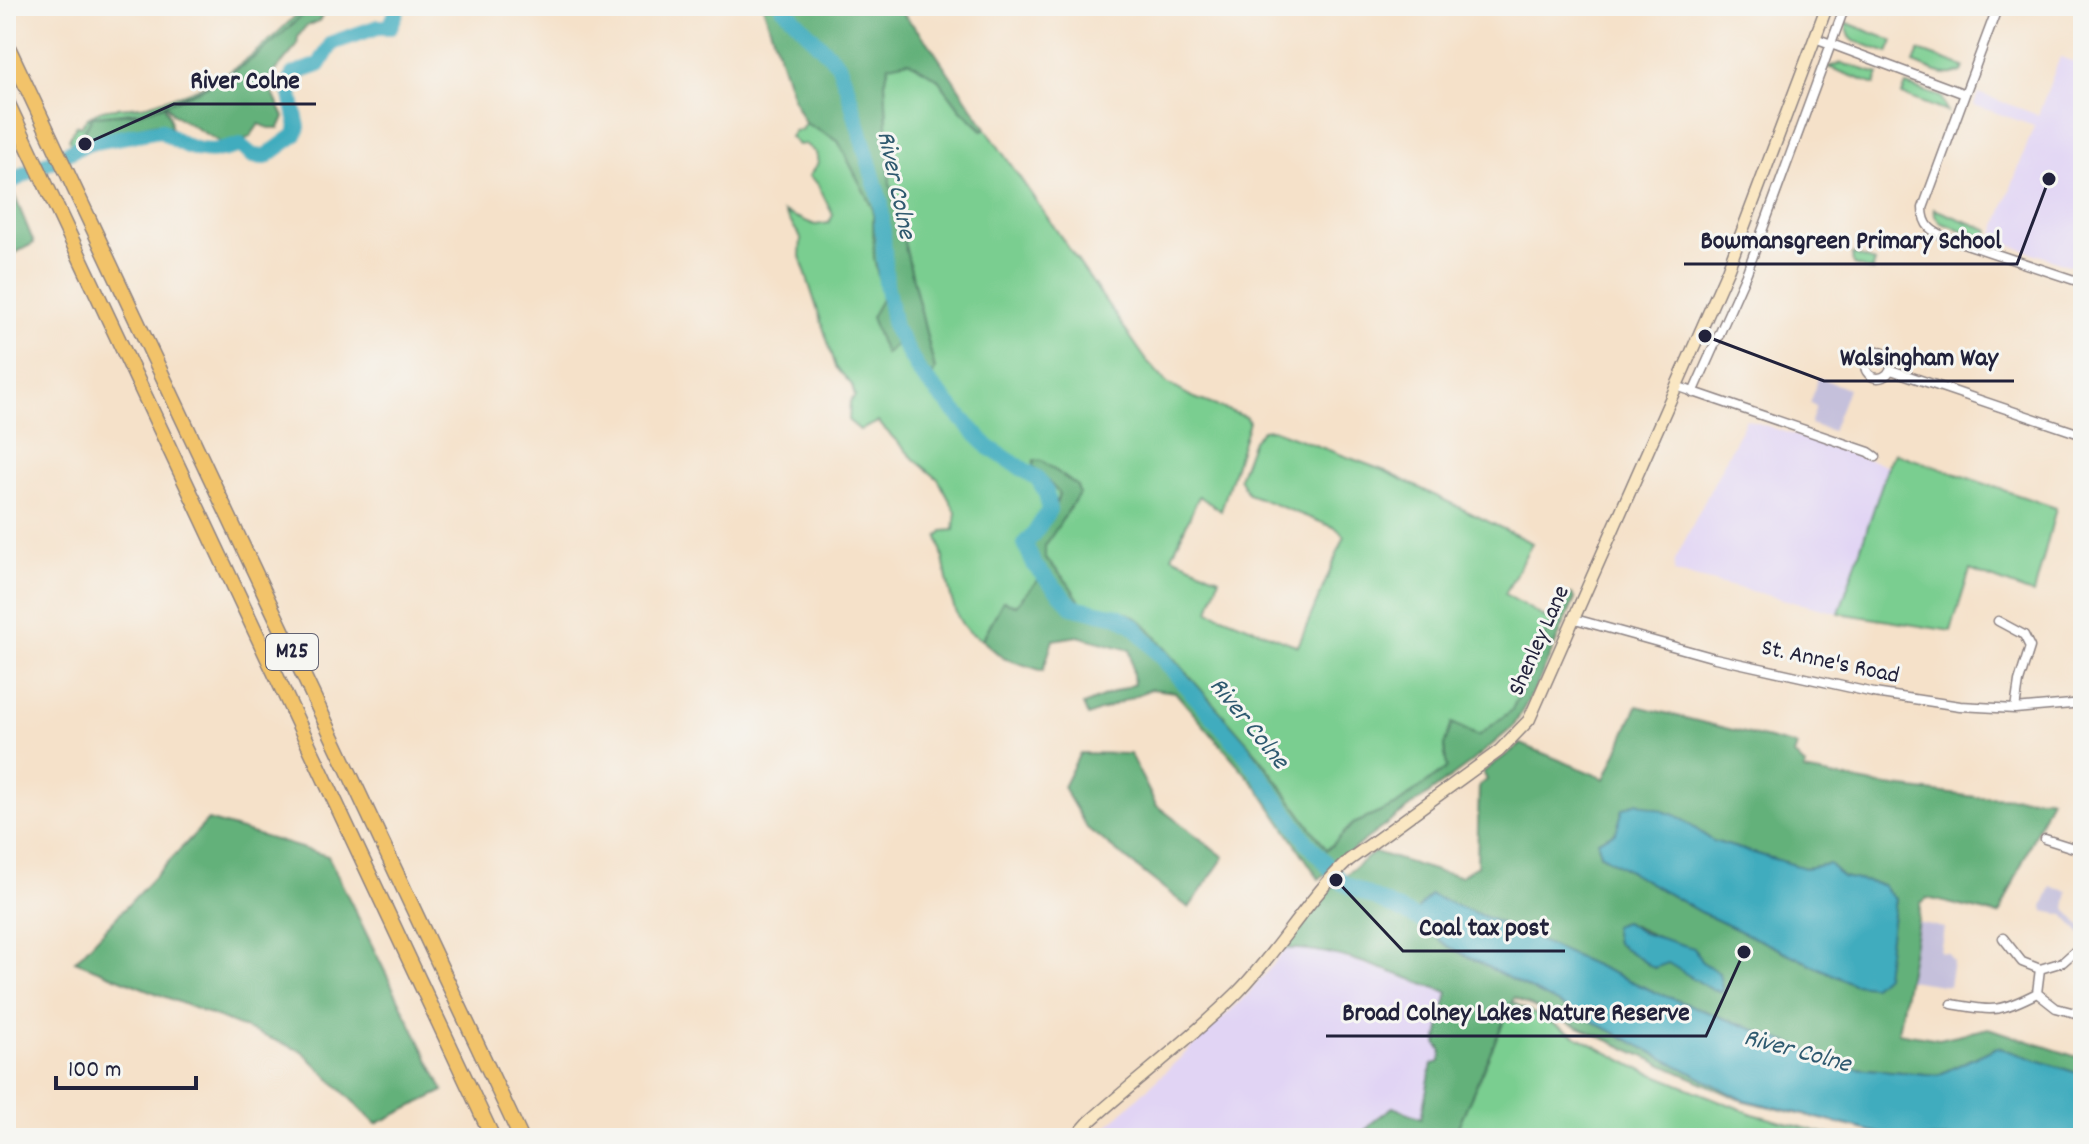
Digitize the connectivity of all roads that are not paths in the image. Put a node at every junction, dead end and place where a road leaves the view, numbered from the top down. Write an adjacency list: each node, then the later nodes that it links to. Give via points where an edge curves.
1 (1827, 6): 4 (main road, Shenley Lane)
2 (1845, 6): 6 (street)
3 (1998, 6): 7 (street)
4 (1815, 38): 6 (street); 11 (main road, Shenley Lane, via 1728,269)
5 (6, 43): 28 (highway, M25)
6 (1830, 43): 7 (street); 12 (street, via 1747,272)
7 (1965, 94): 9 (street, via 1923,208 1925,223 1936,233)
8 (6, 100): 27 (highway, M25)
9 (2083, 283)
10 (1891, 370): 13 (street)
11 (1676, 386): 12 (street); 15 (main road, Shenley Lane)
12 (1693, 393): 14 (street)
13 (2083, 435)
14 (1876, 457)
15 (1575, 619): 18 (street, St. Anne's Road, via 1715,658 1874,693); 29 (main road, Shenley Lane, via 1521,731 1349,860 1237,993)
16 (1998, 621): 18 (street, via 2027,639 2030,651)
17 (2083, 703): 18 (street, St. Anne's Road)
18 (2015, 709)
19 (2045, 839): 20 (street)
20 (2083, 851)
21 (2003, 938): 23 (street, via 2022,962)
22 (2083, 944): 23 (street, via 2063,962)
23 (2040, 969): 24 (street)
24 (2037, 993): 25 (street, via 2001,1010); 26 (street, via 2056,1008)
25 (1952, 1004)
26 (2083, 1015)
27 (493, 1138)
28 (521, 1138)
29 (1075, 1138)

